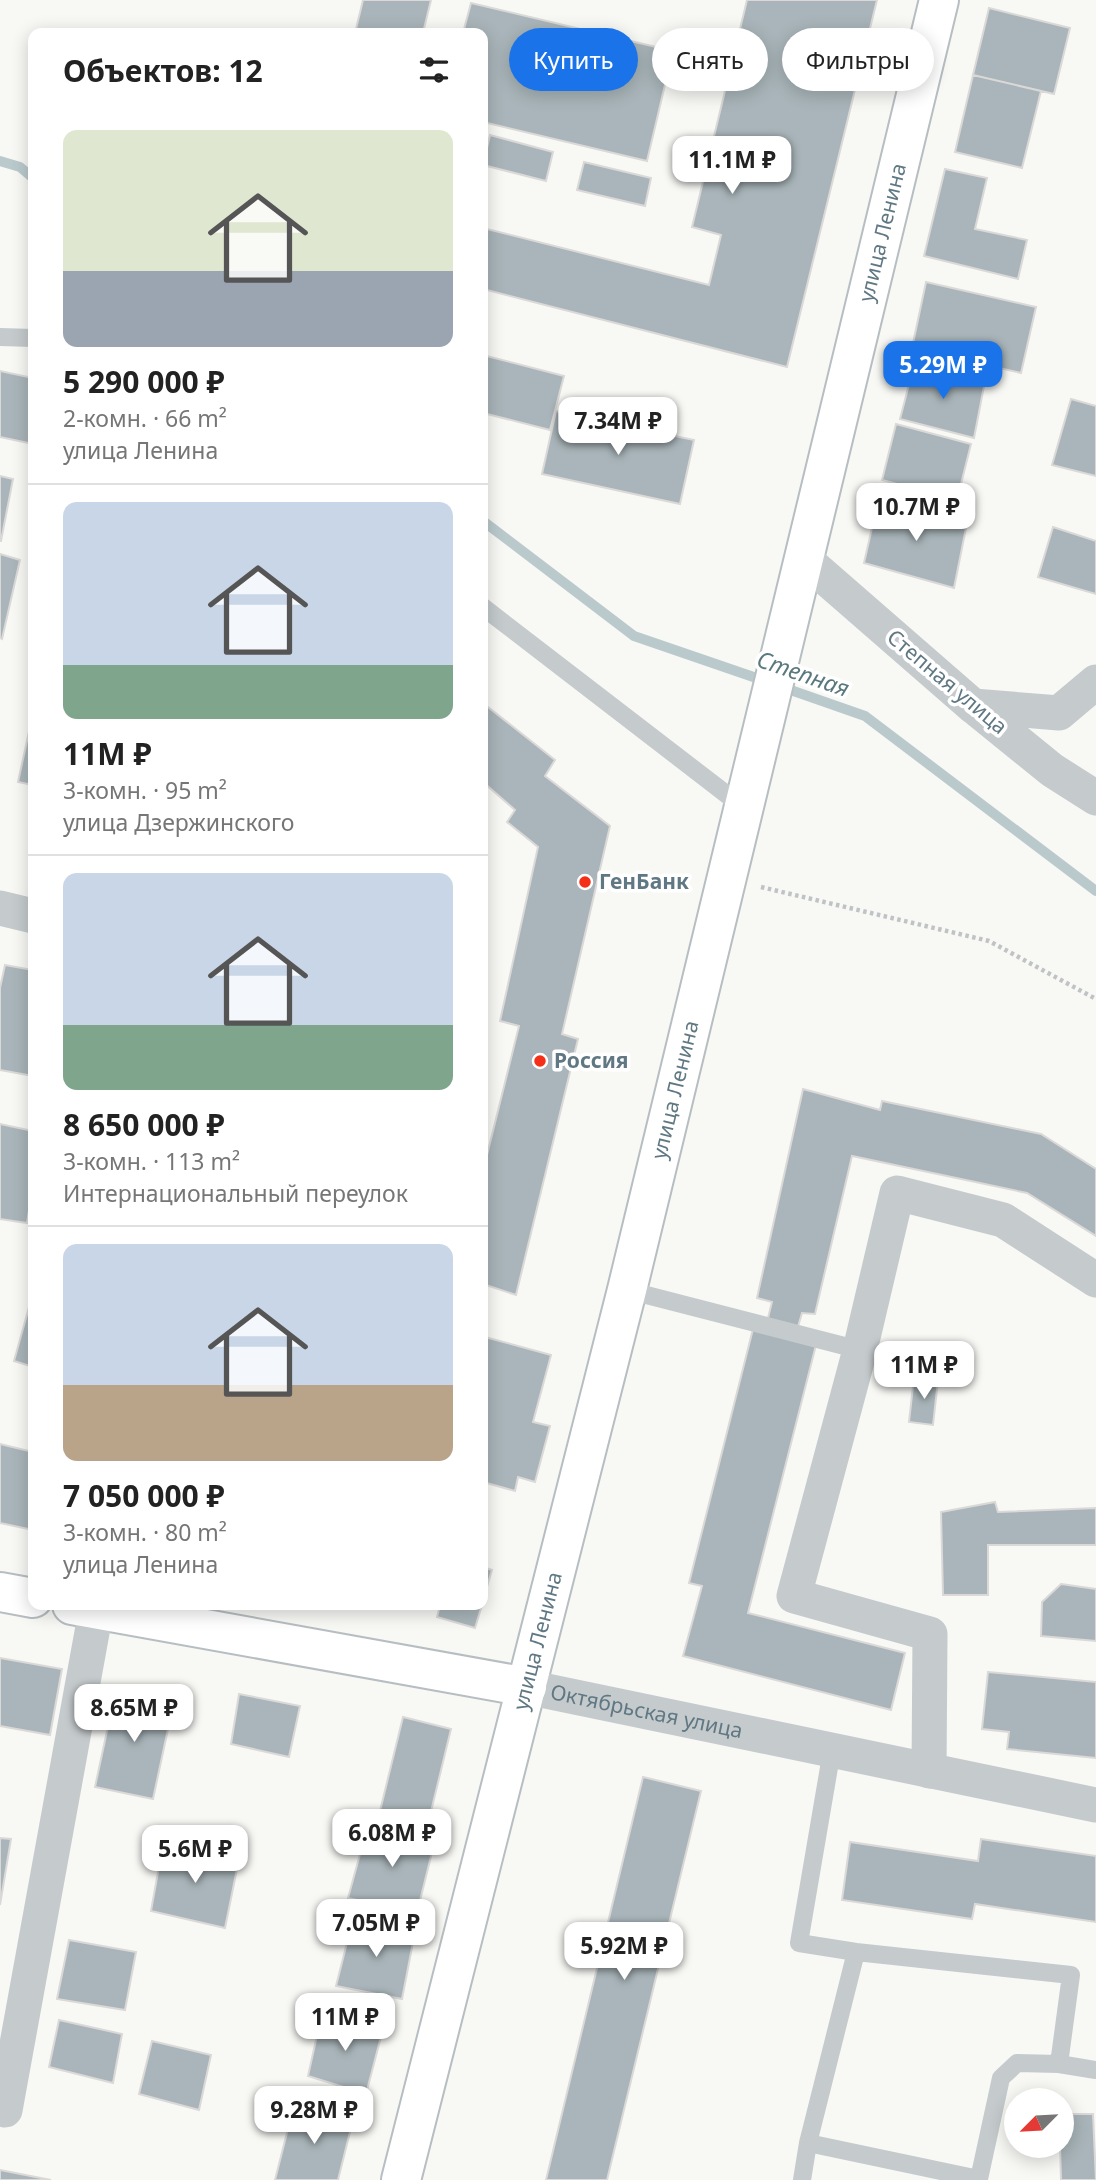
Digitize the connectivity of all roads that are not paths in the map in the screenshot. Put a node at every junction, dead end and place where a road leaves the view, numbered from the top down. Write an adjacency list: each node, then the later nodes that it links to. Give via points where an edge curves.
1 (939, 0): 4 (main road, улица Ленина)
2 (0, 337): 3 (lane)
3 (28, 338)
4 (800, 574): 7 (street, Степная улица); 9 (main road, улица Ленина)
5 (488, 611): 9 (lane)
6 (1096, 682): 7 (street, via 1059,713)
7 (973, 706): 8 (street, Степная улица, via 1052,770)
8 (1096, 798)
9 (743, 807): 13 (main road, улица Ленина)
10 (0, 908): 11 (street)
11 (28, 915)
12 (1096, 1280): 14 (street, via 1003,1220 897,1193)
13 (627, 1290): 14 (lane); 19 (main road, улица Ленина)
14 (860, 1350): 21 (street, via 794,1596 930,1634)
15 (0, 1592): 16 (main road)
16 (28, 1597)
17 (87, 1610): 26 (street)
18 (110, 1610): 19 (main road, Октябрьская улица)
19 (527, 1687): 20 (street, Октябрьская улица); 28 (main road, улица Ленина)
20 (832, 1750): 21 (street, Октябрьская улица); 23 (lane, via 799,1943)
21 (929, 1770): 22 (street, Октябрьская улица)
22 (1096, 1805)
23 (856, 1952): 24 (lane, via 1071,1975); 27 (lane)
24 (1059, 2064): 25 (lane); 27 (lane, via 1017,2063 1001,2078 979,2179)
25 (1096, 2070)
26 (5, 2110)
27 (808, 2143): 29 (lane)
28 (401, 2180)
29 (802, 2180)

